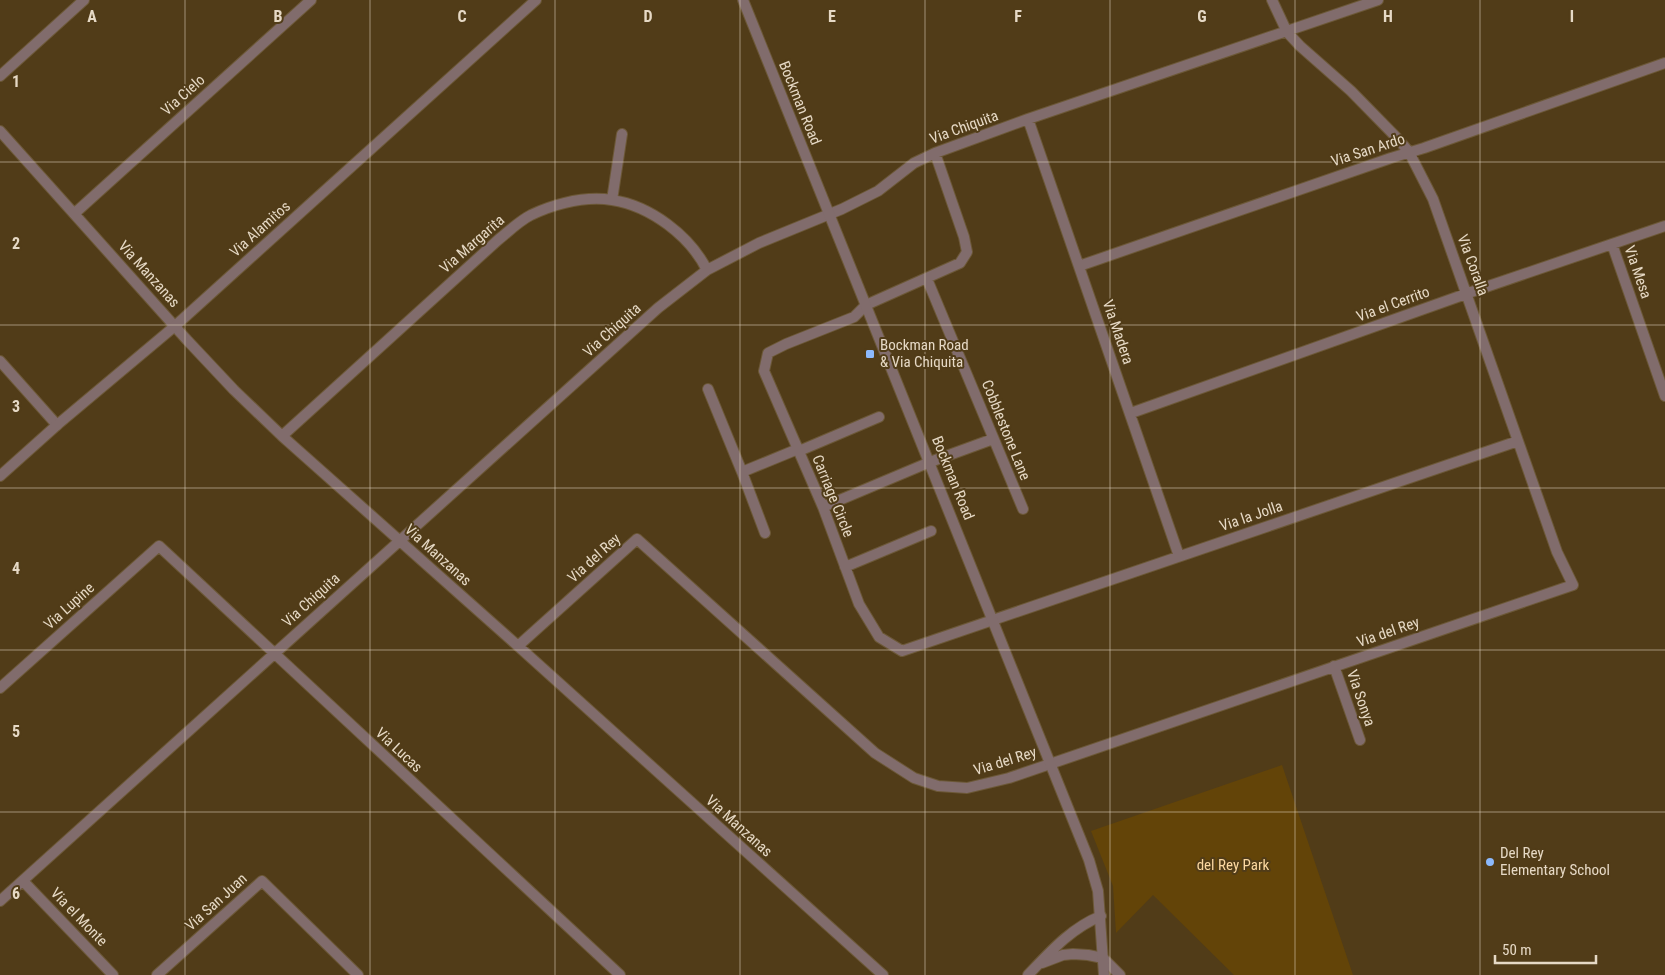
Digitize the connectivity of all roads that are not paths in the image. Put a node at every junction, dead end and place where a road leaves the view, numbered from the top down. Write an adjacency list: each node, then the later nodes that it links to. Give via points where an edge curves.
1 (84, 0): 9 (street)
2 (311, 0): 16 (street, Via Cielo)
3 (536, 0): 25 (street, Via Alamitos)
4 (743, 0): 17 (street, Bockman Road)
5 (1272, 0): 7 (street, Via Coralla)
6 (1378, 0): 7 (street, Via Chiquita)
7 (1287, 32): 10 (street, Via Chiquita); 13 (street, Via Coralla, via 1351,91)
8 (1665, 63): 13 (street, Via San Ardo)
9 (0, 76)
10 (1028, 119): 14 (street, Via Chiquita); 20 (street, Via Madera)
11 (0, 130): 16 (street, Via Manzanas)
12 (622, 134): 15 (street)
13 (1409, 152): 20 (street, Via San Ardo); 23 (street, Via Coralla, via 1433,199)
14 (935, 153): 17 (street, Via Chiquita, via 914,163 878,191); 22 (street, via 964,237 966,252 960,263)
15 (612, 200): 21 (street, Via Margarita, via 640,208 672,228); 32 (street, Via Margarita, via 574,200 530,216 498,240)
16 (75, 213): 25 (street, Via Manzanas)
17 (829, 215): 21 (street, Via Chiquita, via 759,243); 24 (street, Bockman Road)
18 (1665, 226): 19 (street, Via el Cerrito)
19 (1612, 244): 23 (street, Via el Cerrito); 28 (street, Via Mesa)
20 (1079, 266): 29 (street, Via Madera)
21 (708, 270): 43 (street, Via Chiquita, via 658,308)
22 (927, 279): 24 (street); 33 (street, Cobblestone Lane)
23 (1467, 294): 29 (street, Via el Cerrito); 34 (street, Via Coralla)
24 (866, 304): 35 (street, Carriage Circle, via 854,317 768,354 764,372); 36 (street, Bockman Road)
25 (175, 326): 31 (street, Via Alamitos); 32 (street, Via Manzanas)
26 (0, 361): 31 (street)
27 (708, 390): 37 (street)
28 (1664, 392)
29 (1131, 413): 45 (street, Via Madera)
30 (879, 416): 35 (street)
31 (57, 425): 38 (street, Via Alamitos)
32 (282, 436): 43 (street, Via Manzanas)
33 (993, 439): 36 (street); 40 (street, Cobblestone Lane)
34 (1518, 440): 45 (street, Via la Jolla); 47 (street, Via Coralla, via 1557,552)
35 (798, 450): 37 (street); 39 (street, Carriage Circle)
36 (930, 462): 39 (street); 48 (street, Bockman Road)
37 (742, 472): 42 (street)
38 (0, 476)
39 (823, 508): 46 (street, Carriage Circle)
40 (1023, 509)
41 (931, 531): 46 (street)
42 (765, 533)
43 (400, 540): 49 (street, Via Manzanas); 50 (street, Via Chiquita)
44 (159, 546): 50 (street, Via Lucas); 52 (street, Via Lupine)
45 (1179, 556): 48 (street, Via la Jolla)
46 (845, 568): 48 (street, Carriage Circle, via 859,604 879,637 902,651)
47 (1573, 584): 51 (street, Via del Rey)
48 (993, 620): 54 (street, Bockman Road)
49 (518, 646): 54 (street, Via del Rey, via 637,539 875,753 914,778 938,786 967,788); 64 (street, Via Manzanas)
50 (274, 654): 55 (street, Via Chiquita); 63 (street, Via Lucas)
51 (1334, 666): 53 (street, Via Sonya); 54 (street, Via del Rey)
52 (0, 688)
53 (1360, 740)
54 (1051, 763): 57 (street, Bockman Road, via 1089,860 1098,890)
55 (23, 881): 56 (street, Via Chiquita); 60 (street, Via el Monte)
56 (0, 901)
57 (1101, 916): 58 (street, Bockman Road); 59 (street, via 1070,933)
58 (1103, 958): 59 (street, via 1073,954); 66 (street, Bockman Road); 67 (street)
59 (1039, 964): 65 (street)
60 (113, 975)
61 (157, 975): 62 (street, Via San Juan, via 262,881)
62 (358, 975)
63 (620, 975)
64 (883, 975)
65 (1028, 975)
66 (1104, 975)
67 (1120, 975)

